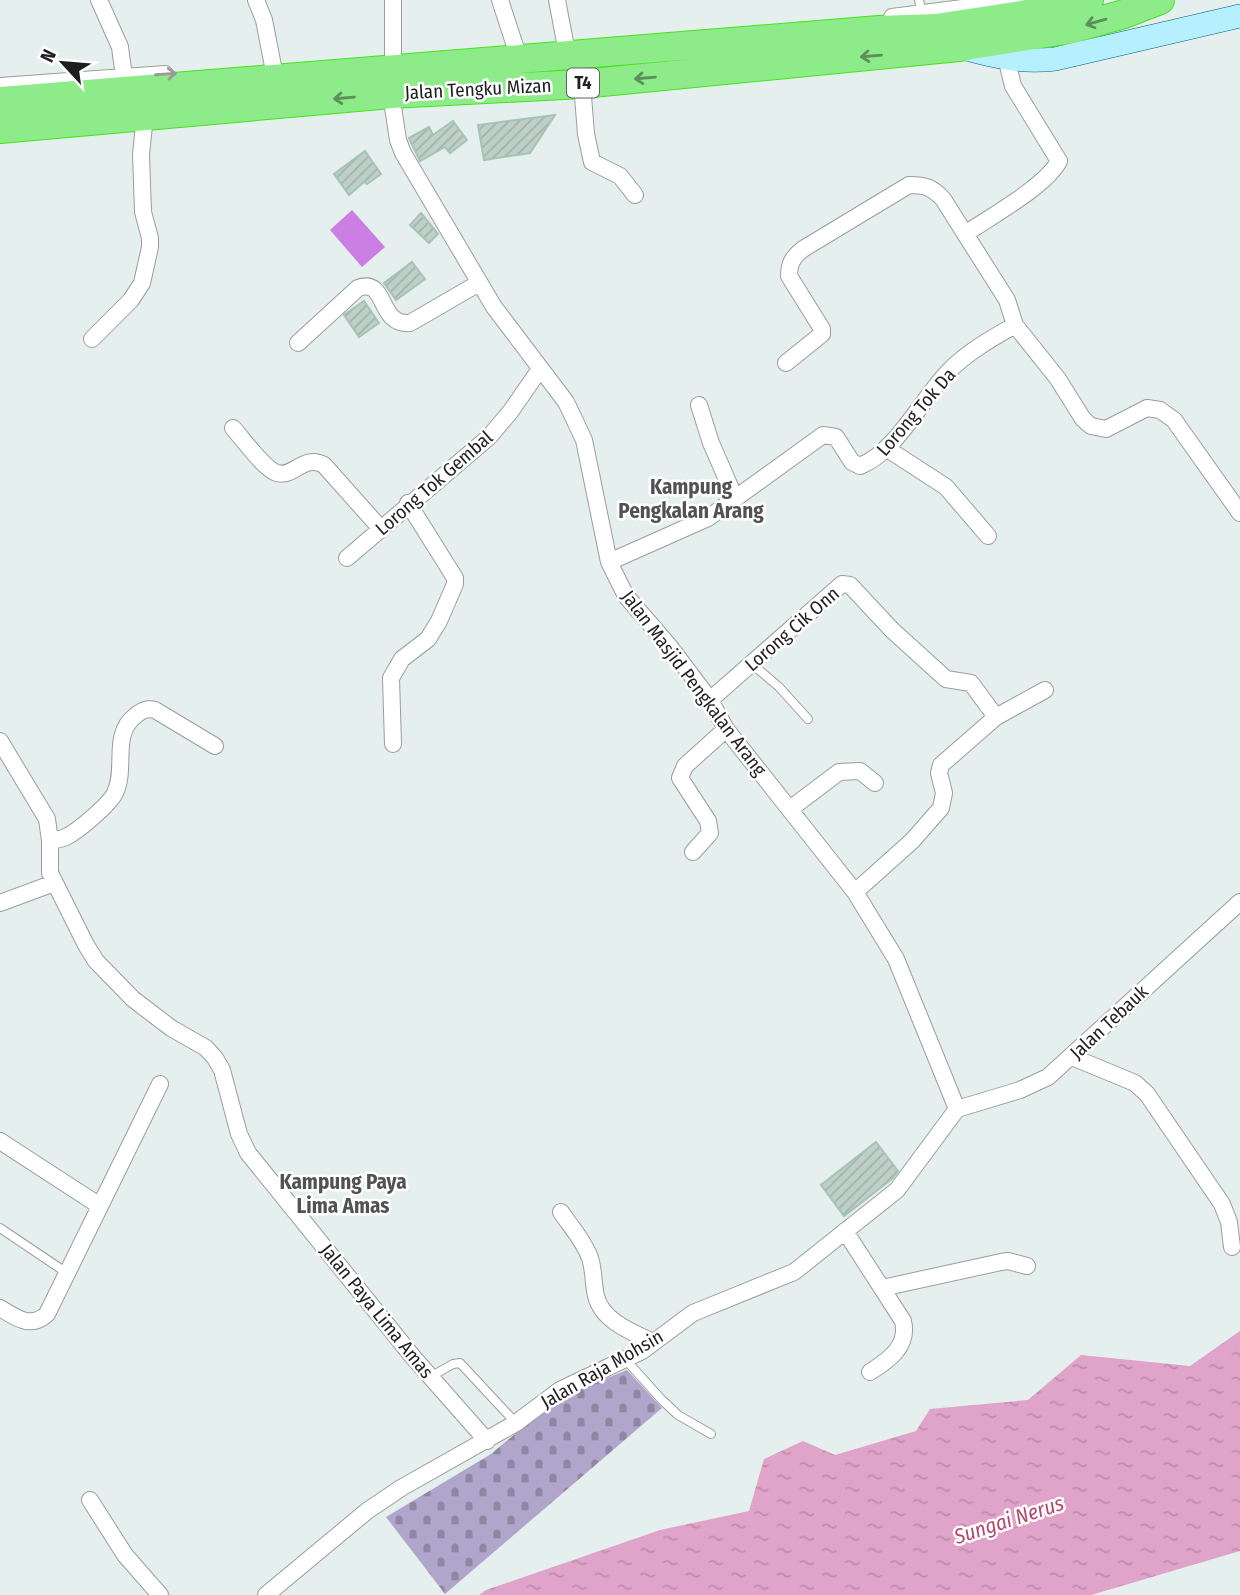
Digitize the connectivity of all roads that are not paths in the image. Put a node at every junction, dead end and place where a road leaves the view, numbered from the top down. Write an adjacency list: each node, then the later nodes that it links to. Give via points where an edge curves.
1 (99, 0): 16 (street, via 120,47)
2 (256, 0): 15 (street)
3 (393, 0): 14 (street)
4 (500, 0): 12 (street)
5 (557, 0): 11 (street)
6 (1025, 0): 9 (street)
7 (1089, 0): 20 (highway, Jalan Tengku Mizan / T4, via 936,28)
8 (1160, 0): 13 (highway, Jalan Tengku Mizan / T4, one-way to 13)
9 (920, 7): 11 (street, via 862,21)
10 (1240, 16): 13 (street, via 1055,59 1035,61)
11 (565, 42): 12 (street)
12 (515, 46): 14 (street)
13 (1004, 50): 17 (highway, Jalan Tengku Mizan / T4, one-way to 17, via 959,47); 24 (street, via 1013,86 1059,161 1033,188)
14 (393, 55): 15 (street)
15 (273, 66): 16 (street, one-way to 15)
16 (124, 77): 18 (street)
17 (582, 84): 19 (highway, Jalan Tengku Mizan / T4); 23 (street, via 593,162 620,176)
18 (0, 86)
19 (391, 94): 21 (highway, Jalan Tengku Mizan / T4, one-way to 21); 25 (street, Jalan Masjid Pengkalan Arang, via 403,153)
20 (0, 102)
21 (145, 116): 22 (highway, Jalan Tengku Mizan / T4); 27 (street, via 143,212 150,238 142,283)
22 (0, 129)
23 (635, 195)
24 (965, 233): 26 (street, via 1007,300); 29 (street, via 935,189 909,185 803,249 793,257 789,276 822,334)
25 (479, 283): 28 (street, via 410,323 400,324 376,290 364,286); 30 (street, Jalan Masjid Pengkalan Arang)
26 (1014, 325): 33 (street, Lorong Tok Da, via 949,371); 36 (street, via 1091,426 1106,429 1147,408 1174,419)
27 (92, 339)
28 (298, 343)
29 (786, 363)
30 (540, 369): 35 (street, Lorong Tok Gembal, via 489,437); 40 (street, Jalan Masjid Pengkalan Arang, via 566,402 584,440)
31 (699, 405): 34 (street)
32 (233, 428): 37 (street, via 276,473 315,460 324,465)
33 (886, 448): 34 (street, Lorong Tok Da, via 860,466 852,462 836,437 823,435); 38 (street, via 946,488)
34 (735, 498): 40 (street, Lorong Tok Da, via 708,518)
35 (408, 503): 37 (street, Lorong Tok Gembal); 48 (street, via 455,584 428,639 402,659 391,678)
36 (1240, 513)
37 (382, 529): 39 (street, Lorong Tok Gembal)
38 (988, 536)
39 (347, 558)
40 (609, 562): 43 (street, Jalan Masjid Pengkalan Arang, via 626,596)
41 (752, 664): 43 (street, Lorong Cik Onn); 44 (street, Lorong Cik Onn, via 842,584 850,584 946,679 971,683); 45 (lane)
42 (1045, 690): 44 (street)
43 (710, 700): 46 (street, Jalan Masjid Pengkalan Arang)
44 (996, 716): 55 (street, via 941,765 941,808)
45 (808, 719)
46 (726, 729): 51 (street, Jalan Masjid Pengkalan Arang); 53 (street, via 685,766 680,778 708,821 710,833)
47 (0, 741): 52 (street, via 41,806)
48 (393, 744)
49 (215, 746): 52 (street, via 155,710 140,712 123,732 119,780 111,799 75,831)
50 (876, 783): 51 (street, via 860,771 839,772)
51 (790, 809): 55 (street, Jalan Masjid Pengkalan Arang)
52 (50, 841): 54 (street)
53 (693, 852)
54 (54, 883): 57 (street); 75 (street, Jalan Paya Lima Amas, via 96,961 119,987 215,1058 248,1153)
55 (855, 892): 60 (street, Jalan Masjid Pengkalan Arang, via 896,959)
56 (1240, 902): 58 (street, Jalan Tebauk)
57 (0, 904)
58 (1072, 1057): 60 (street, Jalan Tebauk, via 1048,1077 1020,1090); 66 (street, via 1135,1083 1147,1094 1222,1204)
59 (160, 1084): 62 (street)
60 (957, 1109): 65 (street, Jalan Raja Mohsin, via 897,1189)
61 (0, 1141): 62 (street)
62 (100, 1206): 68 (street)
63 (561, 1212): 72 (street, via 584,1245 597,1299 606,1313 617,1324)
64 (0, 1228): 68 (lane)
65 (845, 1231): 69 (street); 72 (street, Jalan Raja Mohsin, via 794,1272 693,1313)
66 (1232, 1247)
67 (1027, 1266): 69 (street, via 1001,1262)
68 (67, 1273): 70 (street, via 40,1320 20,1321)
69 (882, 1288): 74 (street, via 905,1328 893,1358)
70 (5, 1311): 71 (street)
71 (0, 1329)
72 (653, 1342): 73 (street, Jalan Raja Mohsin)
73 (626, 1360): 76 (street, Jalan Raja Mohsin, via 560,1390); 77 (lane, via 678,1415)
74 (870, 1372)
75 (430, 1377): 76 (lane, via 460,1363); 78 (street, Jalan Paya Lima Amas)
76 (516, 1423): 78 (street, Jalan Raja Mohsin)
77 (711, 1434)
78 (487, 1441): 81 (street, Jalan Raja Mohsin, via 367,1511)
79 (90, 1500): 80 (street, via 125,1555)
80 (160, 1595)
81 (266, 1595)

